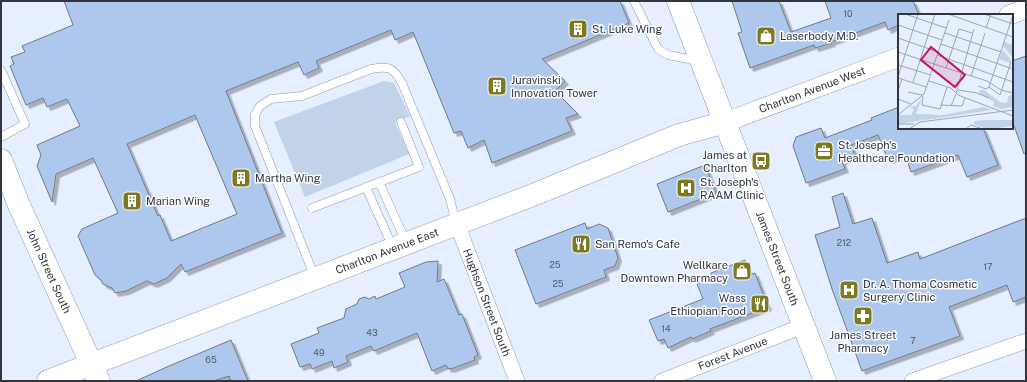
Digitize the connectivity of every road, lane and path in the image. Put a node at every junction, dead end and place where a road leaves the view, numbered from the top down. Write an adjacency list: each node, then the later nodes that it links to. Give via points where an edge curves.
1 (634, 1): 6 (lane, via 658,49 668,55)
2 (678, 1): 6 (main road, James Street South)
3 (1026, 9): 4 (street)
4 (1012, 14)
5 (898, 57): 9 (street, Charlton Avenue West)
6 (702, 62): 9 (main road, James Street South)
7 (1, 70): 10 (lane, via 26,124)
8 (401, 122): 12 (lane, via 420,167)
9 (726, 122): 15 (main road, Charlton Avenue East, via 679,135); 18 (main road, James Street South)
10 (1, 136)
11 (1, 160): 20 (main road, John Street South)
12 (379, 182): 13 (lane); 16 (lane)
13 (366, 187): 14 (lane); 16 (lane)
14 (312, 208)
15 (457, 224): 16 (main road, Charlton Avenue East); 17 (lane, via 450,199 402,83 392,69 371,69 302,96 271,99 260,106 255,115 255,126); 23 (street, Hughson Street South)
16 (400, 246): 17 (main road, Charlton Avenue East)
17 (315, 278): 20 (main road, Charlton Avenue East)
18 (803, 326): 21 (street, Forest Avenue); 24 (main road, James Street South)
19 (1026, 341): 25 (street)
20 (95, 372): 22 (main road, Charlton Avenue East)
21 (668, 380)
22 (48, 381)
23 (517, 381)
24 (825, 381)
25 (912, 381)

